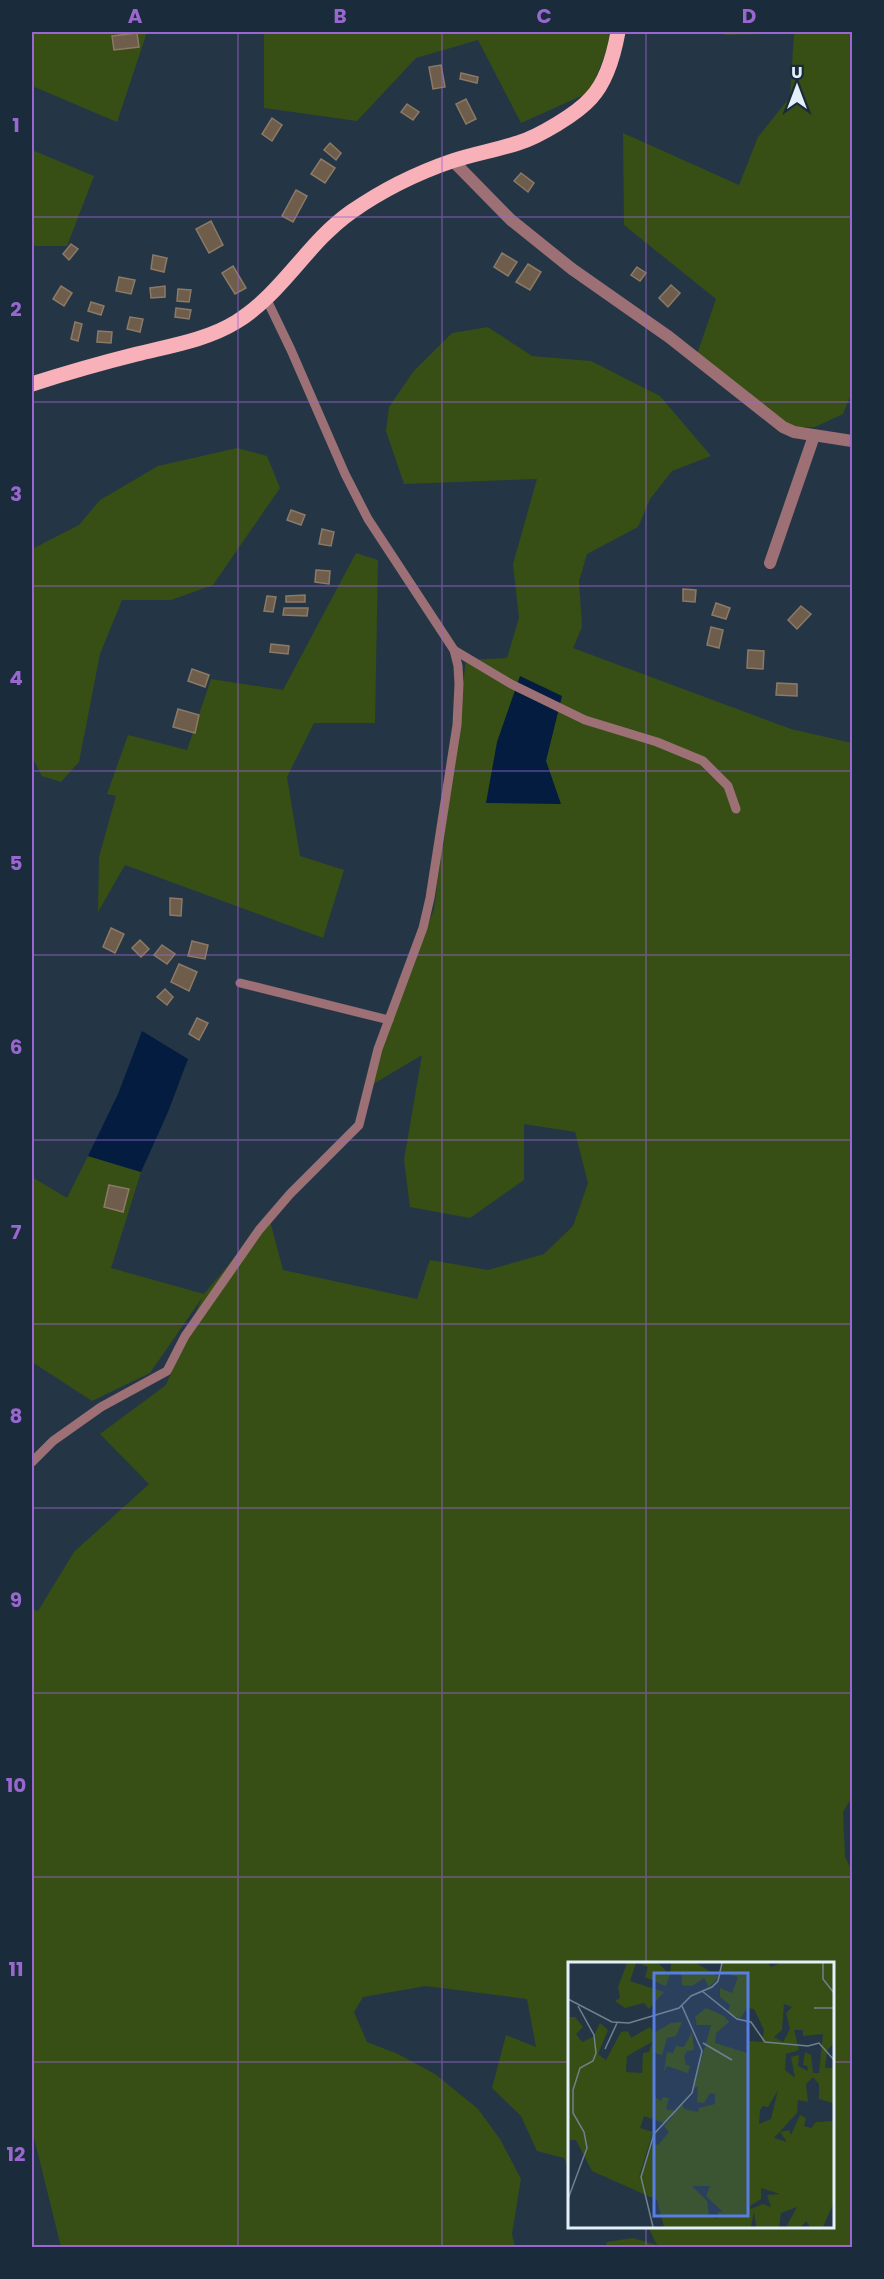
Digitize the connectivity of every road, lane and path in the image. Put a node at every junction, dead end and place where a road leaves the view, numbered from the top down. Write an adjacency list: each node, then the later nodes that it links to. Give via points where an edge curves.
1 (618, 32): 2 (main road, via 605,75 591,98 547,131 520,143)
2 (453, 161): 3 (main road, via 416,175 353,210 332,226); 5 (street, via 511,220 572,268 783,427)
3 (266, 298): 4 (main road, via 236,322 195,340); 8 (lane, via 368,519)
4 (32, 384)
5 (814, 436): 6 (street); 7 (street)
6 (852, 441)
7 (770, 563)
8 (453, 650): 9 (lane, via 585,720 703,761 728,786); 11 (lane, via 458,666 457,725 430,898)
9 (735, 809)
10 (240, 984): 11 (lane)
11 (389, 1020): 12 (lane, via 359,1125 259,1230 185,1336 166,1371 101,1407 53,1441)
12 (32, 1462)

